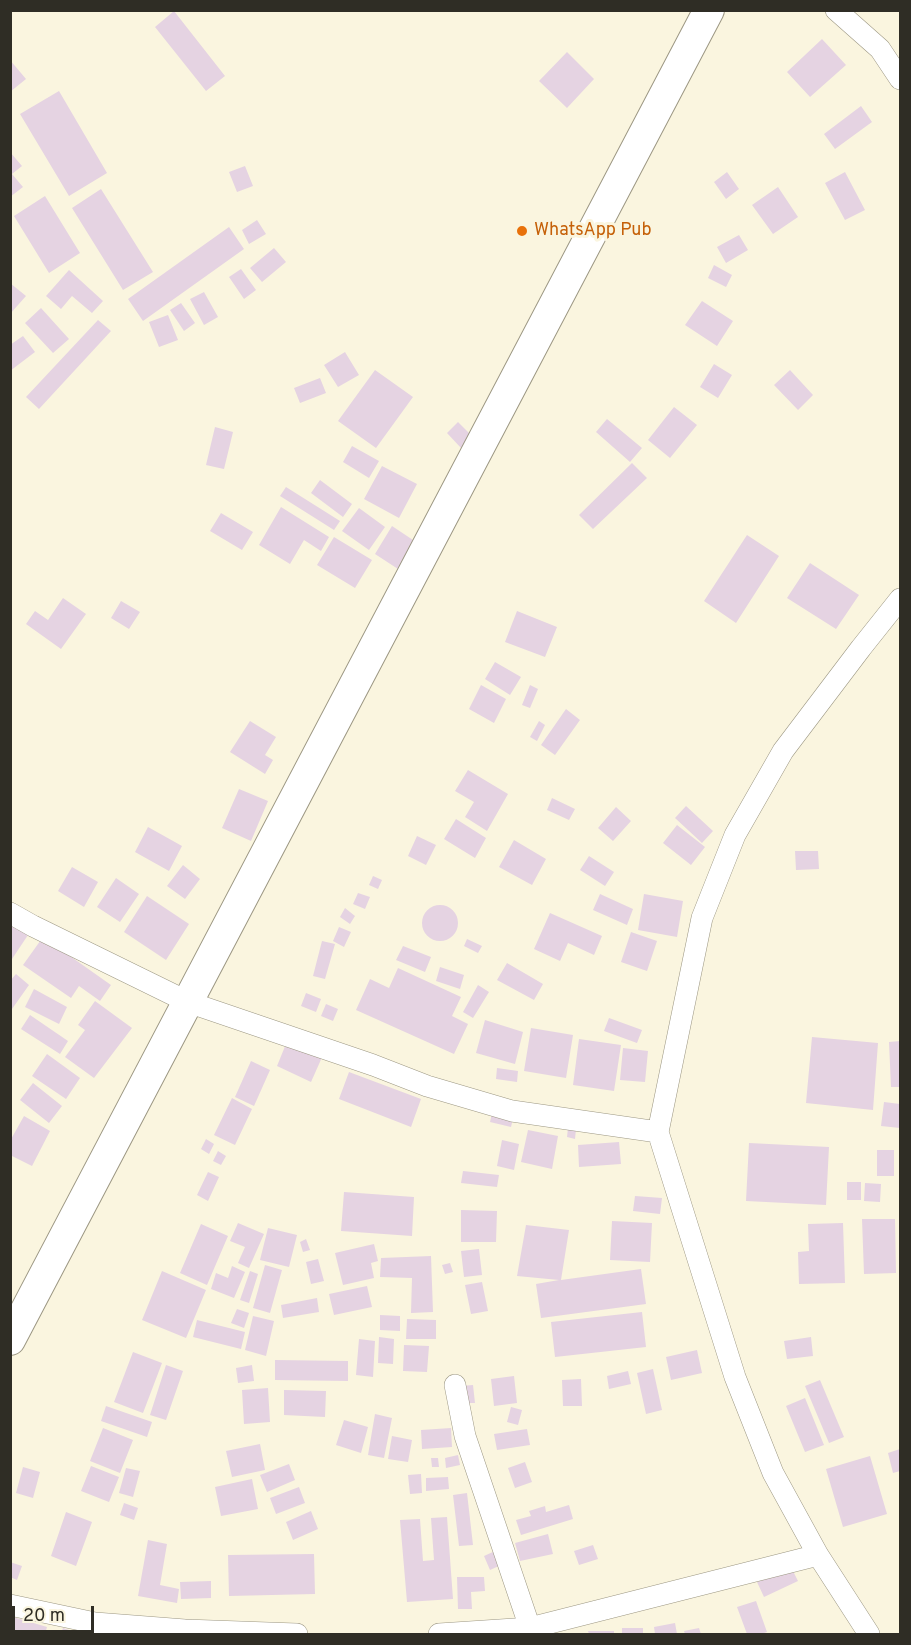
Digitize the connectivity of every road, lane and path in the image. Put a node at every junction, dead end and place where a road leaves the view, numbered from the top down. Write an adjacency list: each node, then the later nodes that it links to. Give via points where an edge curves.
1 (709, 10): 6 (main road)
2 (836, 10): 3 (street, via 880,49)
3 (900, 79)
4 (900, 599): 7 (street, via 783,751 735,835 702,918)
5 (10, 913): 6 (street)
6 (188, 1002): 7 (street, via 427,1086 512,1111); 8 (main road)
7 (658, 1132): 10 (street, via 735,1377 773,1473)
8 (10, 1340)
9 (455, 1385): 12 (street, via 465,1436)
10 (818, 1555): 12 (street); 15 (street)
11 (10, 1605): 13 (street, via 95,1623)
12 (530, 1628): 14 (street)
13 (297, 1635)
14 (439, 1635)
15 (869, 1635)

